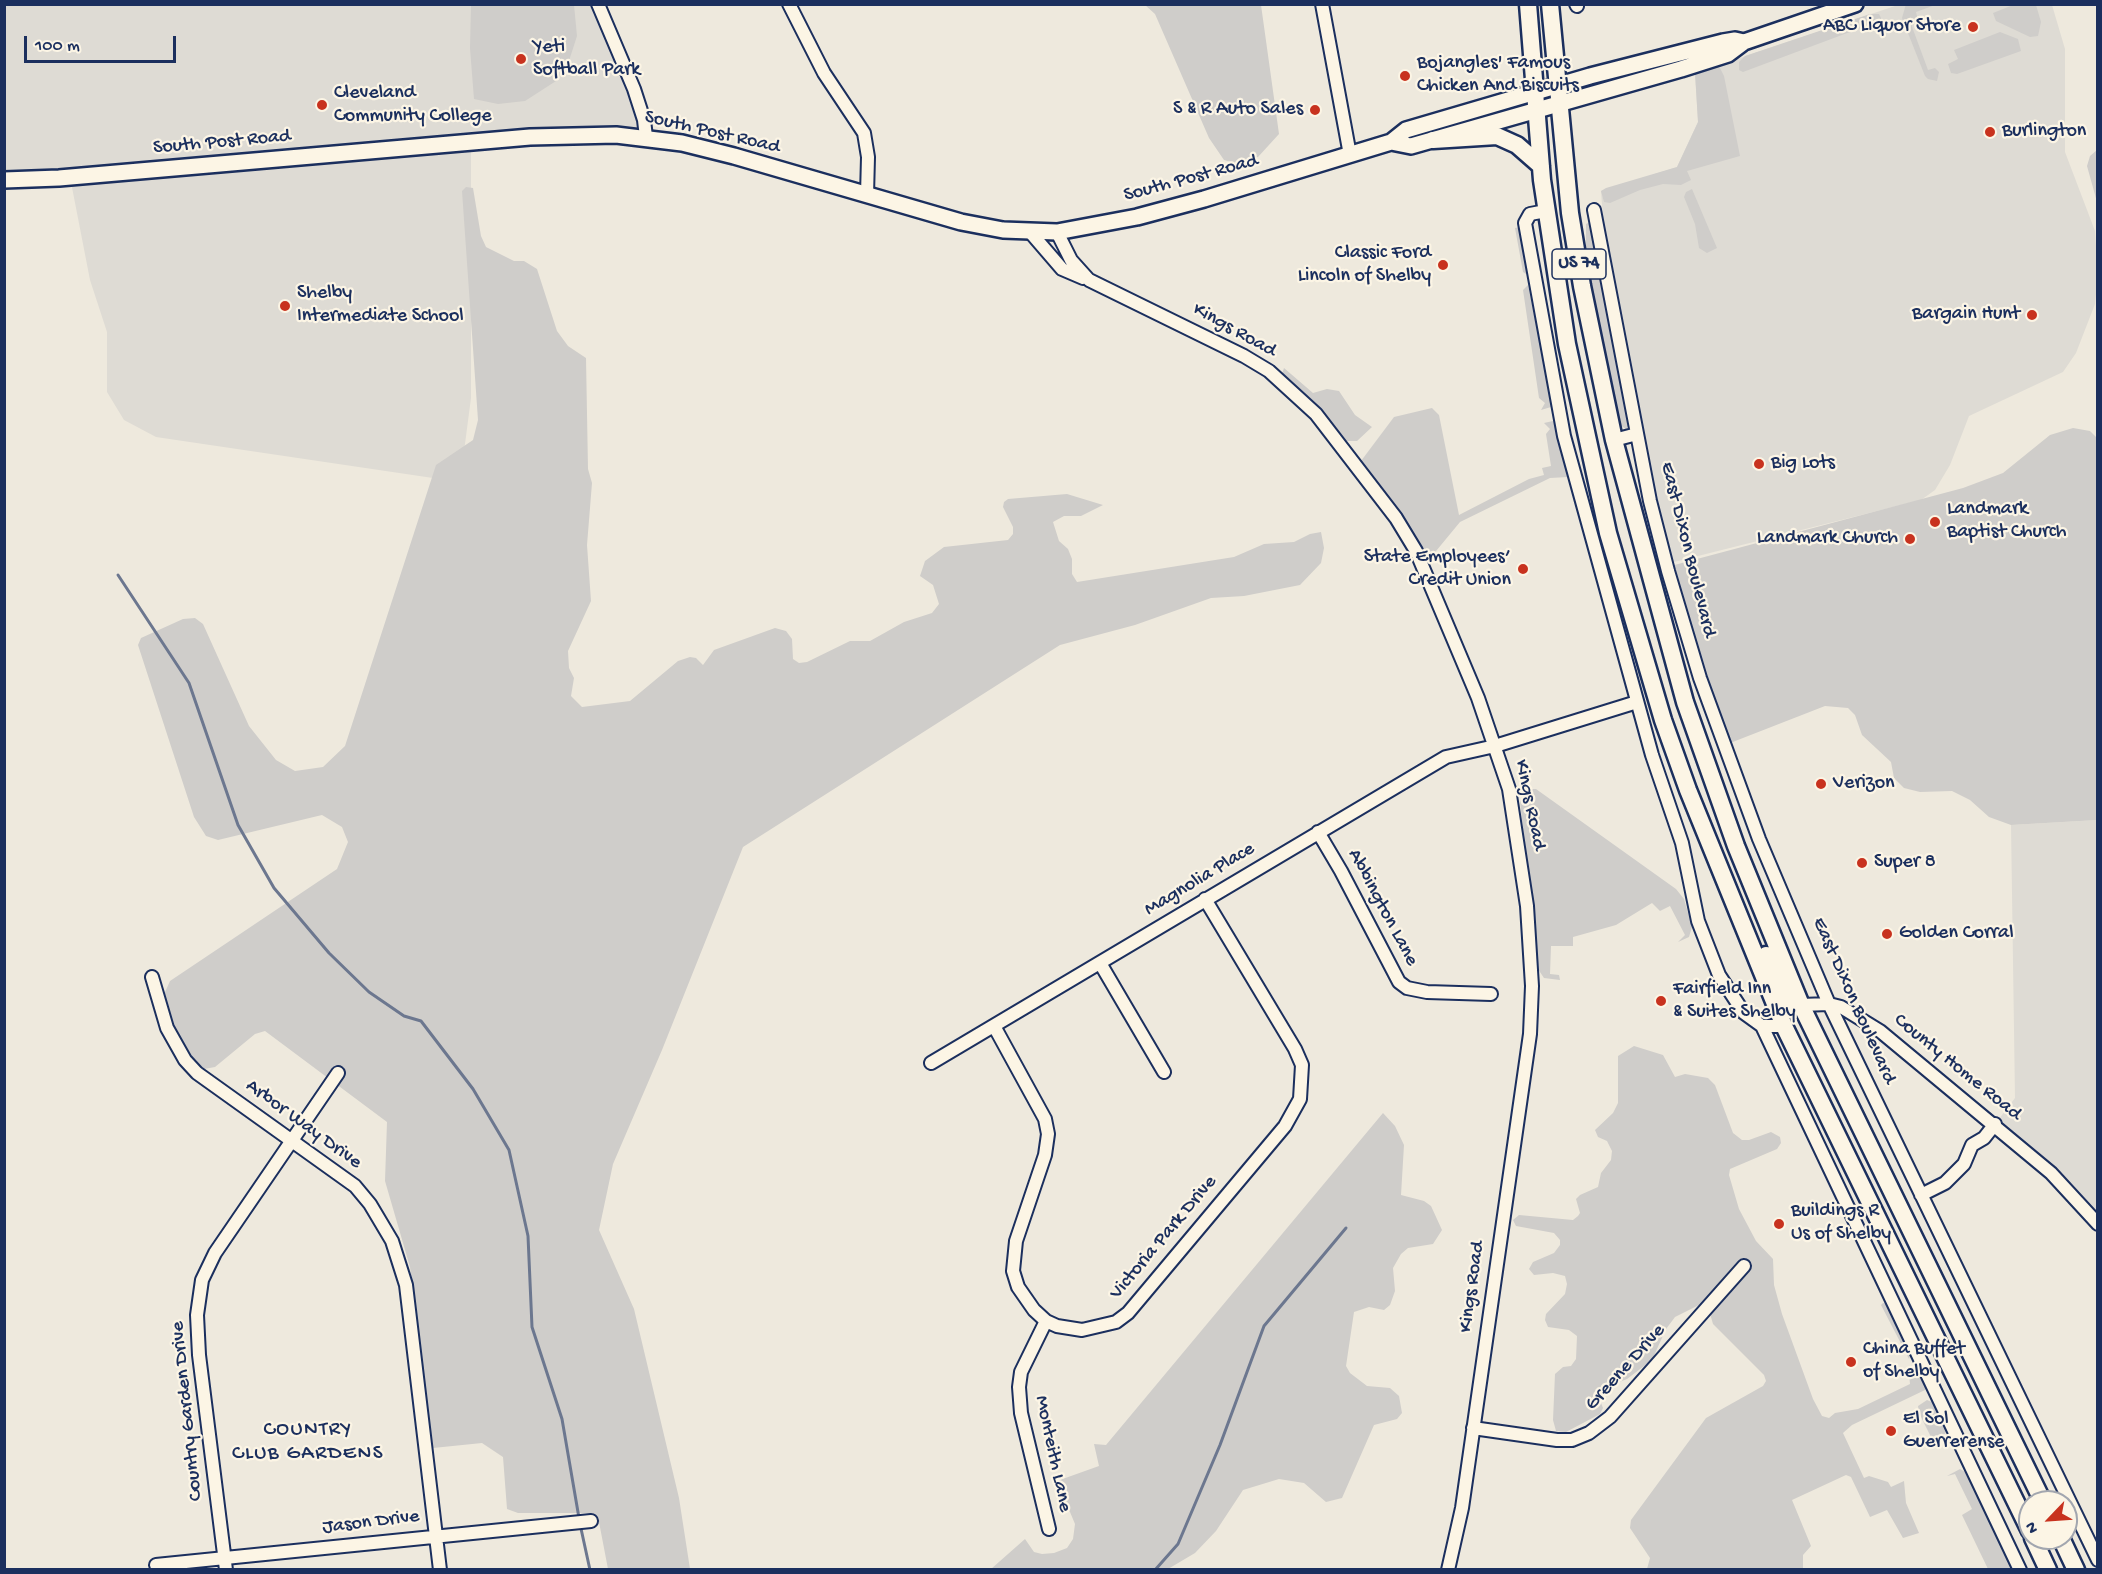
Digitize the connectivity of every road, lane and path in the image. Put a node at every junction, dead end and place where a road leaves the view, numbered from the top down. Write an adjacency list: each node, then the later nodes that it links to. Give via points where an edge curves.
1 (598, 4): 12 (street, via 634,89)
2 (789, 4): 18 (street, via 824,73 864,133)
3 (1322, 4): 15 (street)
4 (1528, 4): 9 (highway, US 74)
5 (1550, 4): 8 (highway, East Dixon Boulevard / US 74)
6 (1855, 4): 7 (main road, South Post Road)
7 (1744, 42): 8 (main road, South Post Road, via 1723,42); 10 (main road, South Post Road, via 1728,54)
8 (1557, 85): 9 (main road, South Post Road); 10 (highway, East Dixon Boulevard / US 74)
9 (1533, 92): 11 (highway, US 74); 14 (main road, South Post Road, via 1406,130)
10 (1558, 104): 11 (main road, South Post Road); 27 (highway, East Dixon Boulevard / US 74, via 1582,286)
11 (1535, 111): 13 (main road, South Post Road); 16 (highway, US 74)
12 (646, 137): 17 (main road, South Post Road, via 530,137); 18 (main road, South Post Road, via 734,156)
13 (1433, 140): 14 (main road, South Post Road, via 1411,146); 16 (highway, via 1497,136 1517,145)
14 (1391, 142): 15 (main road, South Post Road)
15 (1350, 155): 21 (main road, South Post Road, via 1157,212)
16 (1541, 166): 20 (highway, US 74)
17 (4, 180)
18 (867, 195): 22 (main road, South Post Road, via 961,222)
19 (1594, 210): 26 (street, East Dixon Boulevard)
20 (1546, 211): 24 (highway, US 74); 25 (street, via 1530,214 1525,223)
21 (1057, 232): 22 (main road, South Post Road); 23 (street, Kings Road, via 1071,260)
22 (1031, 233): 23 (street, via 1062,269)
23 (1089, 280): 29 (street, Kings Road, via 1244,356 1269,371 1316,414 1396,518 1416,551)
24 (1579, 400): 25 (street); 31 (highway, US 74, via 1608,533 1644,658 1684,780)
25 (1557, 404): 28 (street)
26 (1637, 434): 27 (street); 36 (street, East Dixon Boulevard, via 1668,571 1700,678 1759,839)
27 (1614, 440): 37 (highway, East Dixon Boulevard / US 74, via 1686,702 1736,846)
28 (1637, 702): 29 (street, Magnolia Place); 39 (street, via 1680,834 1708,949 1734,1001 1749,1019)
29 (1495, 746): 30 (street, Magnolia Place, via 1446,757); 51 (street, Kings Road, via 1518,835 1532,986 1530,1034 1514,1158)
30 (1318, 832): 32 (street, Magnolia Place); 35 (street, Abbington Lane, via 1399,982 1427,992)
31 (1726, 884): 37 (highway, via 1740,900 1786,997); 40 (highway, US 74)
32 (1205, 899): 33 (street, Magnolia Place); 50 (street, Victoria Park Drive, via 1295,1049 1302,1065 1300,1099 1285,1126 1128,1313 1116,1322 1082,1330)
33 (1100, 963): 38 (street, Magnolia Place); 42 (street)
34 (152, 977): 45 (street, Arbor Way Drive, via 166,1028 185,1060 197,1073)
35 (1491, 994)
36 (1829, 1004): 37 (street, County Home Road); 44 (street, County Home Road, via 1856,1014 1880,1031); 47 (street, East Dixon Boulevard)
37 (1801, 1005): 46 (highway, East Dixon Boulevard / US 74)
38 (994, 1026): 41 (street, Magnolia Place); 50 (street, via 1045,1119 1046,1155 1016,1241 1013,1271 1026,1301)
39 (1762, 1026): 40 (street); 64 (street)
40 (1784, 1026): 46 (highway, via 1798,1026 1804,1034 1878,1180); 53 (highway, US 74)
41 (931, 1063)
42 (1164, 1072)
43 (338, 1073): 45 (street, Country Garden Drive)
44 (1995, 1124): 47 (street, via 1972,1145 1964,1164 1945,1183); 48 (street, County Home Road, via 2051,1173)
45 (294, 1140): 56 (street, Arbor Way Drive, via 355,1186 392,1241 406,1285); 61 (street, Country Garden Drive, via 215,1252 198,1300 199,1354)
46 (1891, 1190): 52 (highway, East Dixon Boulevard / US 74)
47 (1921, 1195): 59 (street, East Dixon Boulevard)
48 (2097, 1224)
49 (1744, 1266): 51 (street, Greene Drive, via 1610,1417 1589,1433 1572,1440 1557,1440)
50 (1046, 1321): 55 (street, Monteith Lane, via 1021,1372 1019,1387)
51 (1473, 1428): 63 (street, Kings Road, via 1462,1508)
52 (2037, 1490)
53 (2018, 1507)
54 (591, 1521): 56 (street, Jason Drive)
55 (1049, 1529)
56 (436, 1535): 61 (street, Jason Drive); 62 (street, Arbor Way Drive)
57 (2039, 1550): 65 (highway)
58 (2067, 1550): 66 (highway)
59 (2097, 1560)
60 (156, 1565): 61 (street, Jason Drive)
61 (225, 1565)
62 (440, 1569)
63 (1448, 1569)
64 (2020, 1569)
65 (2048, 1569)
66 (2076, 1569)

